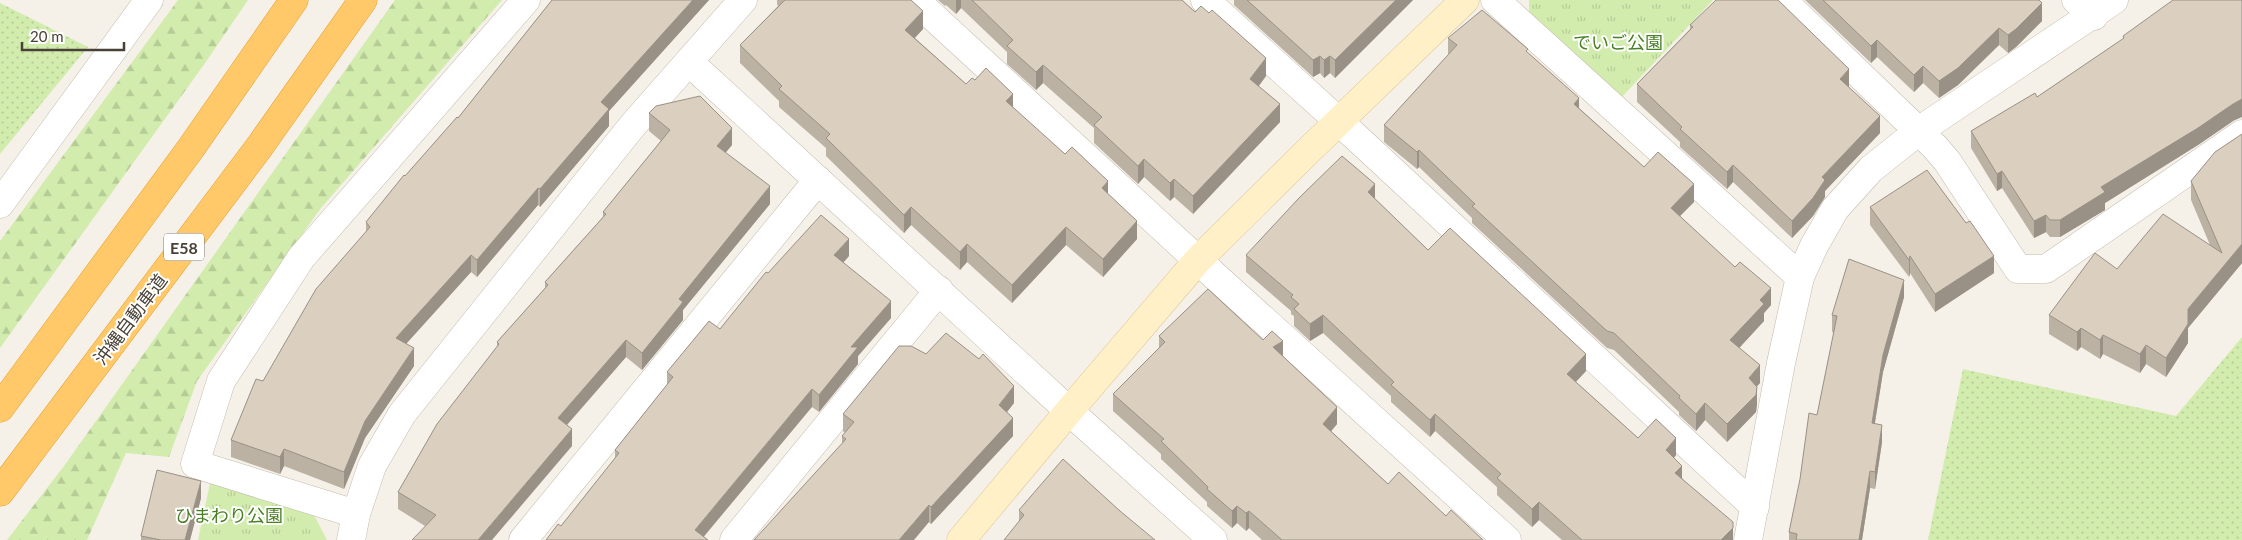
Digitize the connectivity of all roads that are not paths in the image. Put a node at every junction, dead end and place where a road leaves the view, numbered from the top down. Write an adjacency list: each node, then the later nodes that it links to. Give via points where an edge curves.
1 (149, 0): 17 (street)
2 (294, 0): 21 (highway, via 191,148)
3 (363, 0): 23 (highway, 沖縄自動車道 / E58, via 254,154)
4 (526, 0): 25 (street, via 301,258 221,381 195,464)
5 (743, 0): 12 (street)
6 (915, 0): 18 (street)
7 (1205, 0): 13 (street)
8 (1465, 0): 13 (street)
9 (1495, 0): 19 (street)
10 (1782, 0): 14 (street)
11 (2095, 5): 14 (street)
12 (689, 62): 16 (street); 25 (street, via 633,125 402,414 372,466)
13 (1340, 122): 18 (street); 24 (street)
14 (1920, 130): 15 (street, via 1947,161 2018,269 2046,269); 19 (street, via 1871,169 1835,209)
15 (2242, 134)
16 (818, 180): 20 (street); 27 (street)
17 (0, 204)
18 (1198, 260): 22 (street); 30 (street)
19 (1800, 277): 24 (street, via 1780,362)
20 (939, 290): 22 (street); 28 (street)
21 (0, 408)
22 (1068, 410): 26 (street); 29 (street)
23 (0, 492)
24 (1755, 507): 31 (street)
25 (354, 527)
26 (1202, 537)
27 (523, 540)
28 (734, 540)
29 (961, 540)
30 (1507, 540)
31 (1748, 540)

